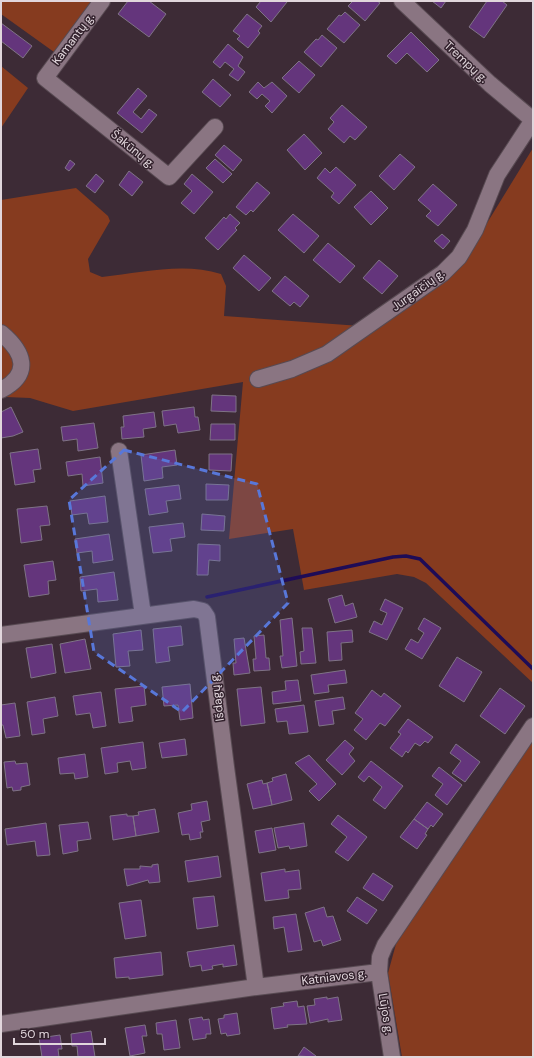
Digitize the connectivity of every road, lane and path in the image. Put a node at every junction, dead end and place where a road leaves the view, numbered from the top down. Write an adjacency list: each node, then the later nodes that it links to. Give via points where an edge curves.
1 (102, 1): 3 (street, Kamantų g.)
2 (402, 1): 4 (street, Trempų g., via 490,84)
3 (45, 78): 5 (street, Šakūnų g., via 169,177)
4 (533, 120): 7 (street, Jurgaičių g., via 497,175 475,230 459,257 443,273 326,354 292,370)
5 (215, 127)
6 (1, 333): 8 (street, via 19,352 22,364 20,374)
7 (258, 379)
8 (7, 387)
9 (119, 451): 10 (street)
10 (143, 615): 11 (street, Išdagų g.); 14 (street, Išdagų g., via 194,609 203,611 207,617)
11 (1, 635)
12 (533, 726): 13 (street, Katniavos g., via 385,945 380,957)
13 (379, 972): 14 (street, Katniavos g.); 16 (street, Lūjos g.)
14 (256, 986): 15 (street, Katniavos g.)
15 (1, 1024)
16 (392, 1057)

